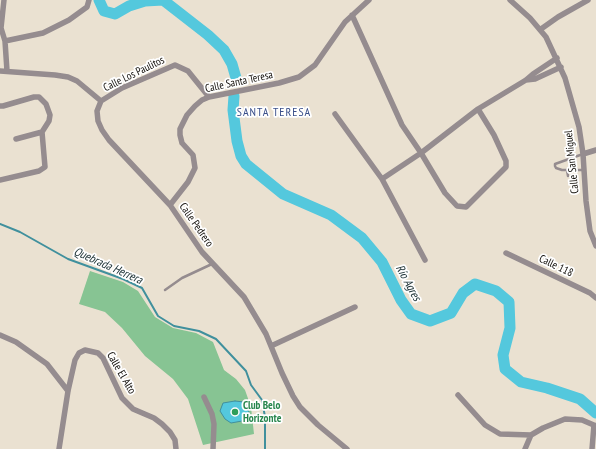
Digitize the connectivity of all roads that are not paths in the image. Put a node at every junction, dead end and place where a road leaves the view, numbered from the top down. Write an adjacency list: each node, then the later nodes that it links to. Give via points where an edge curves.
1 (4, 0): 8 (street, via 2,28)
2 (89, 0): 8 (street, via 87,7 69,20 43,33)
3 (369, 0): 6 (street, Calle Santa Teresa)
4 (510, 0): 7 (street, Calle San Miguel)
5 (588, 0): 7 (street)
6 (352, 15): 14 (street, Calle Santa Teresa, via 315,65 299,77); 22 (street, via 402,126)
7 (540, 29): 9 (street, Calle San Miguel)
8 (5, 40): 12 (street)
9 (557, 58): 10 (street, Calle San Miguel); 13 (street)
10 (561, 67): 13 (street, via 535,79); 23 (street, Calle San Miguel, via 571,94)
11 (0, 71): 12 (street)
12 (7, 71): 15 (street, via 78,81)
13 (526, 80): 17 (street)
14 (210, 97): 15 (street, Calle Los Paulitos, via 188,71 175,65 122,88); 29 (street, Calle Santa Teresa, via 195,106 180,129 180,139 193,155 195,168 188,182)
15 (101, 101): 29 (street, Calle Pedrero, via 97,111 102,130)
16 (0, 106): 19 (street, via 34,97 40,98 46,104 50,115)
17 (478, 110): 22 (street); 22 (street, via 494,136 506,166 466,207 457,206 445,193)
18 (335, 114): 27 (street)
19 (42, 132): 20 (street); 28 (street, via 45,167 39,171)
20 (16, 139)
21 (596, 150): 23 (street)
22 (421, 153): 27 (street)
23 (583, 154): 24 (lane, via 555,164 556,168); 25 (street, Calle San Miguel)
24 (567, 170): 25 (lane); 26 (lane)
25 (584, 170): 30 (street, Calle San Miguel, via 590,231)
26 (568, 176)
27 (382, 179): 32 (street)
28 (0, 180)
29 (170, 205): 33 (street, Calle Pedrero)
30 (596, 246)
31 (506, 252): 35 (street, Calle 118)
32 (425, 260)
33 (213, 264): 34 (lane, via 182,278); 38 (street, Calle Pedrero, via 244,297)
34 (165, 290)
35 (596, 298)
36 (355, 307): 38 (street)
37 (0, 335): 39 (street, via 16,342 47,364)
38 (271, 346): 47 (street, Calle Pedrero, via 300,407)
39 (68, 392): 44 (street, Calle El Alto); 45 (street, Calle El Alto, via 79,353 85,350 98,353 107,364 122,398 133,409 162,424 175,440)
40 (458, 395): 43 (street, via 485,425 500,434)
41 (204, 397): 46 (street, via 214,424)
42 (595, 426): 43 (street, via 582,420 566,419); 49 (street)
43 (531, 435): 48 (street)
44 (59, 449)
45 (176, 449)
46 (213, 449)
47 (347, 449)
48 (525, 449)
49 (592, 449)

